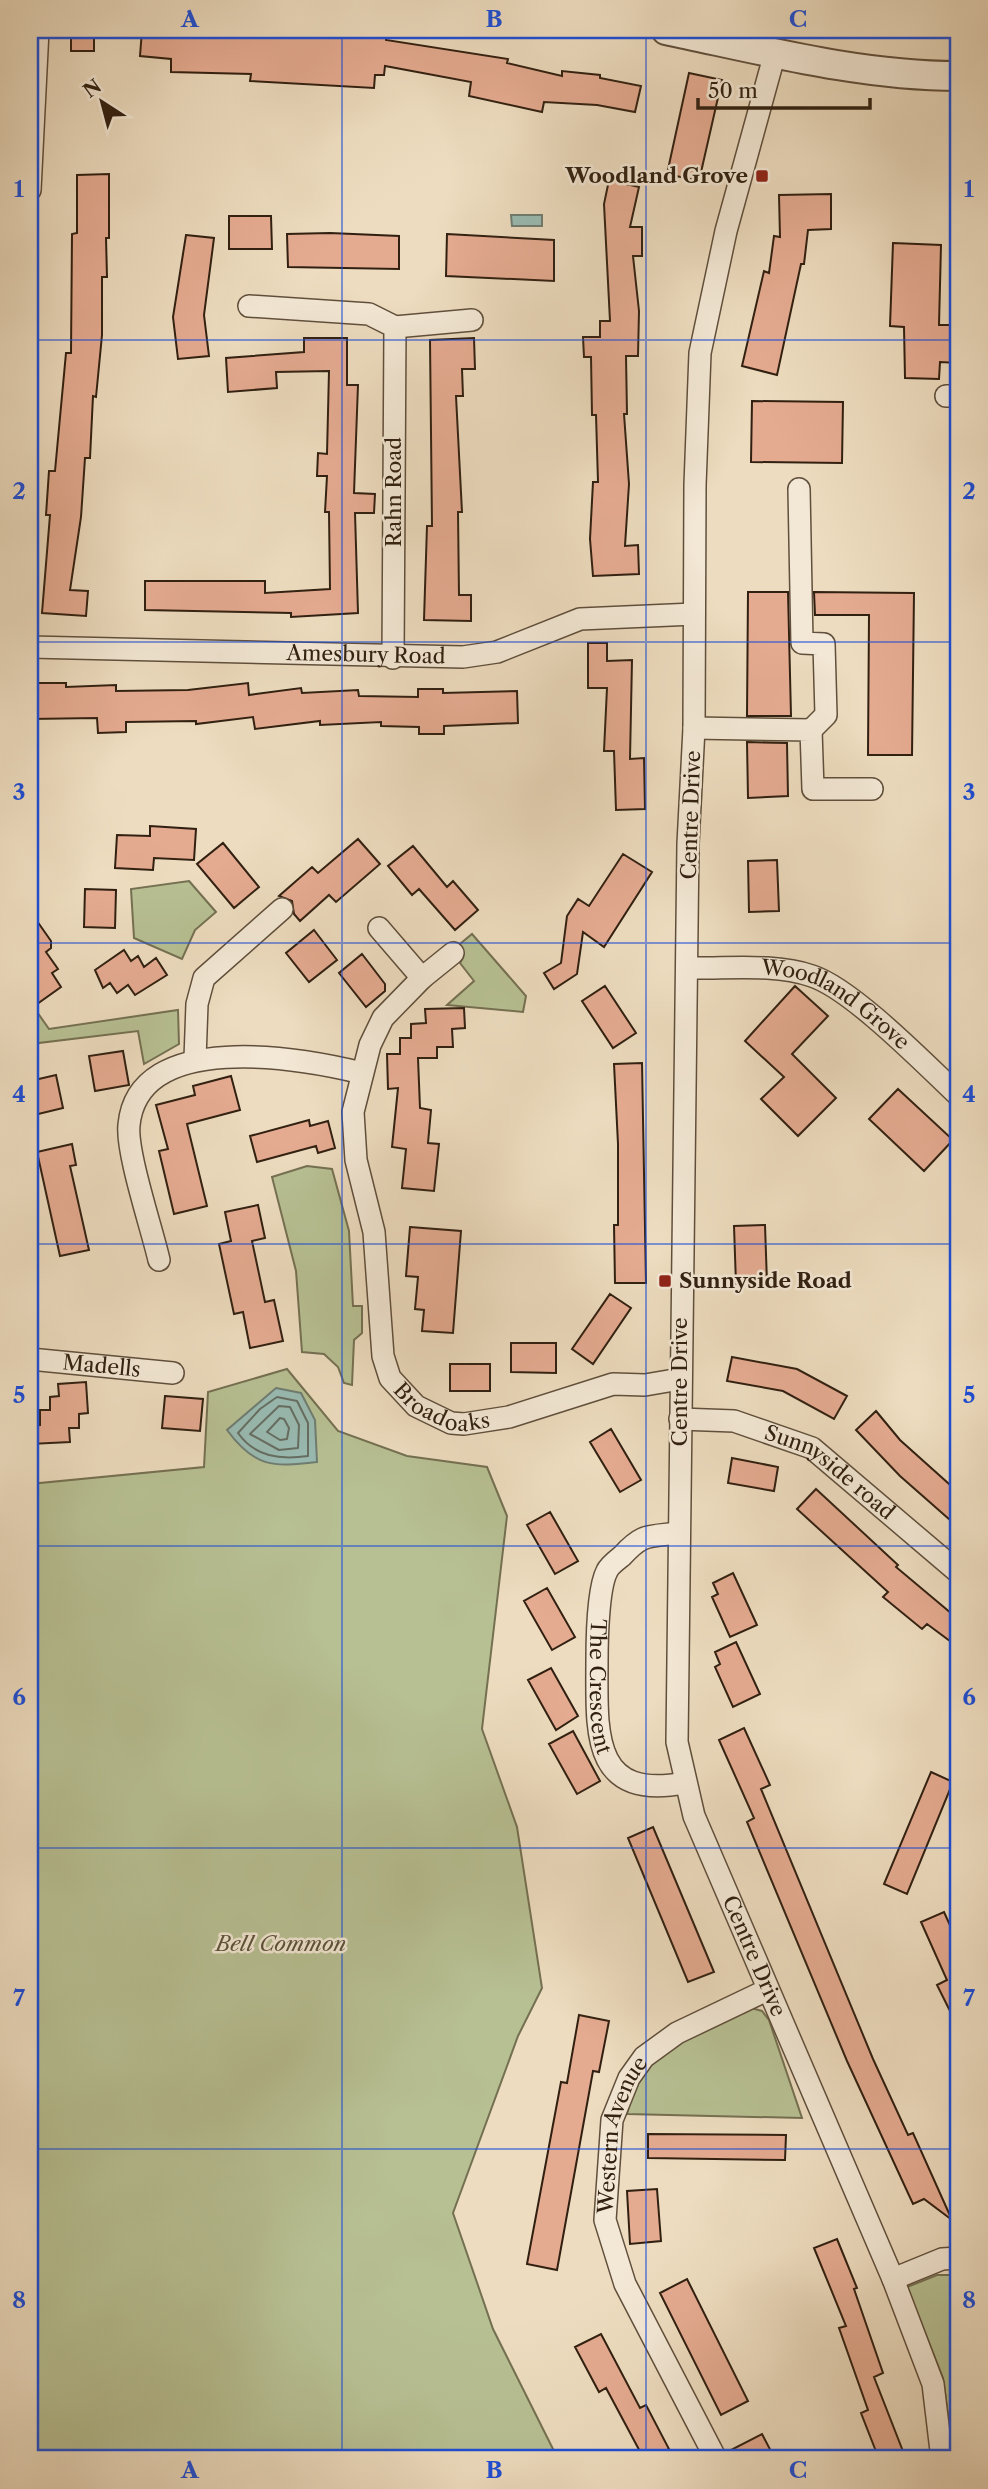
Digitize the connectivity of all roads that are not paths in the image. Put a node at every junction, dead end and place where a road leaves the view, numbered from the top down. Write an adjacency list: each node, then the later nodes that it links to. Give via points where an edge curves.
1 (38, 30): 5 (street)
2 (666, 30): 3 (street)
3 (775, 53): 4 (street, via 912,76); 10 (street, Centre Drive, via 726,231 699,353)
4 (958, 76)
5 (30, 190)
6 (249, 306): 8 (street, via 369,314)
7 (472, 320): 8 (street)
8 (395, 327): 12 (street, Rahn Road)
9 (799, 489): 14 (street, via 802,643 824,644 826,715)
10 (694, 614): 12 (street, Amesbury Road, via 580,619 497,652); 13 (street, Centre Drive)
11 (30, 647): 12 (street, Amesbury Road)
12 (393, 658)
13 (694, 728): 14 (street); 19 (street, Centre Drive)
14 (811, 730): 15 (street, via 813,789)
15 (872, 789)
16 (282, 909): 21 (street, via 204,978 197,1004)
17 (379, 928): 20 (street)
18 (453, 953): 20 (street, Broadoaks)
19 (688, 968): 23 (street, Woodland Grove, via 791,971 813,976 841,992); 27 (street, Centre Drive)
20 (422, 978): 22 (street, Broadoaks, via 383,1018)
21 (195, 1059): 22 (street, via 283,1059); 24 (street, via 155,1076 143,1090 129,1122)
22 (362, 1073): 27 (street, Broadoaks, via 353,1112 356,1160 372,1217 383,1356 390,1378 402,1394 451,1423 480,1424 613,1384 645,1385)
23 (958, 1095)
24 (159, 1260)
25 (30, 1359): 26 (street, Madells)
26 (173, 1373)
27 (680, 1378): 28 (street, Centre Drive)
28 (680, 1419): 29 (street, Centre Drive); 30 (street, Sunnyside road, via 734,1421 812,1448)
29 (678, 1533): 31 (street, Centre Drive, via 675,1710); 31 (street, The Crescent, via 639,1538 607,1571 597,1631 597,1727 603,1752 626,1779 657,1788)
30 (958, 1572)
31 (684, 1783): 32 (street, Centre Drive)
32 (767, 1990): 34 (street, Centre Drive); 35 (street, Western Avenue, via 677,2033 644,2057 629,2078 612,2120 605,2220 625,2284)
33 (958, 2259): 34 (street, via 942,2259)
34 (893, 2279): 36 (street, Centre Drive, via 933,2384)
35 (716, 2459)
36 (942, 2459)

